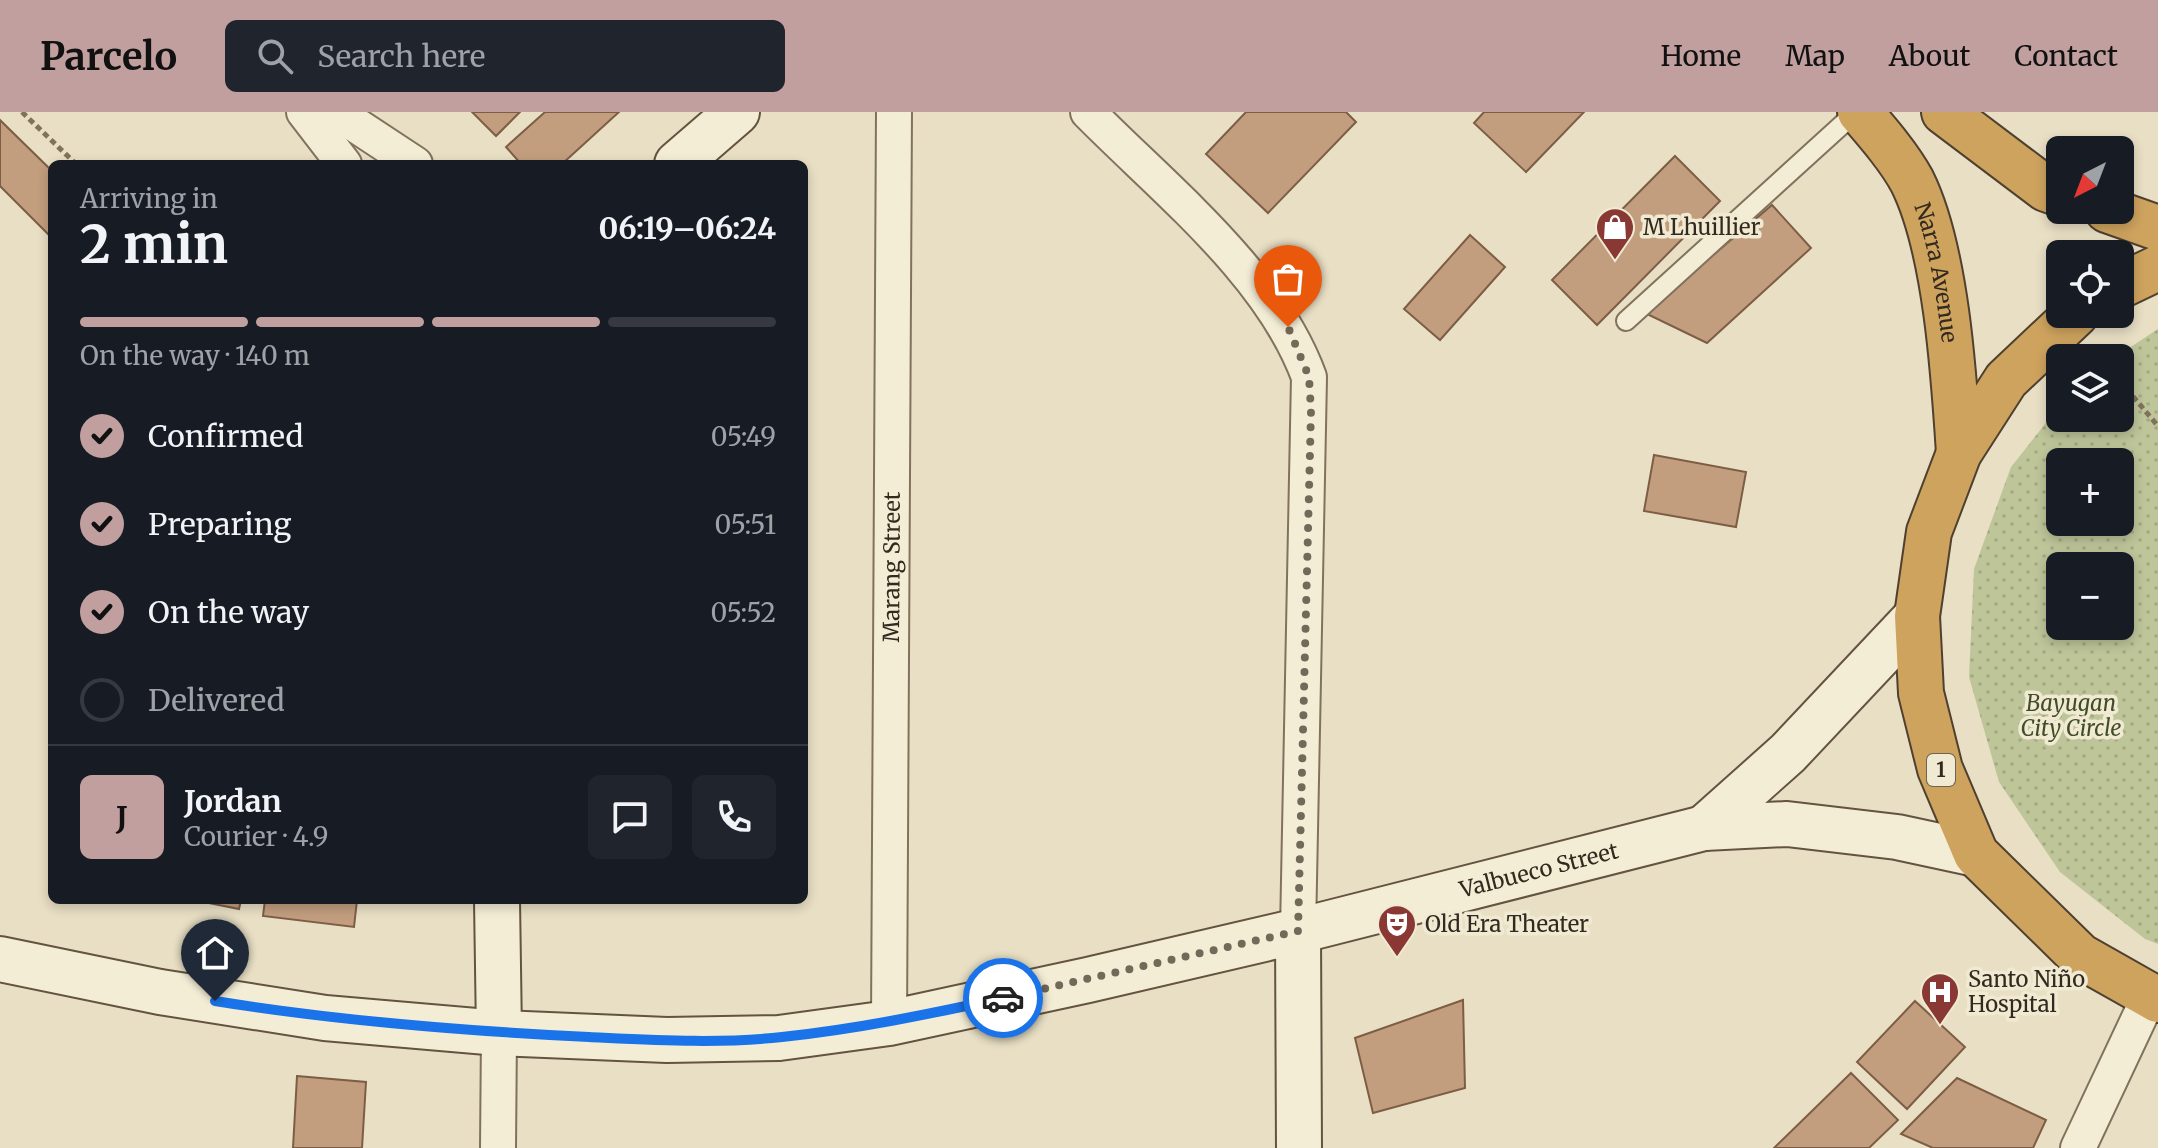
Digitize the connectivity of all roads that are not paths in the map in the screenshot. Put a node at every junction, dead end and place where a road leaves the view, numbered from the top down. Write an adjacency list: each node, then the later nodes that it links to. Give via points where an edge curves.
1 (304, 112): 8 (street)
2 (336, 112): 9 (street)
3 (737, 112): 10 (street)
4 (894, 112): 26 (street, Marang Street)
5 (1088, 112): 23 (street, via 1248,273 1297,342 1309,377)
6 (1858, 112): 16 (lane); 18 (highway, Narra Avenue / 1, via 1911,181 1926,222 1945,309)
7 (1944, 112): 11 (highway)
8 (341, 160)
9 (409, 160)
10 (682, 160)
11 (2046, 187)
12 (2134, 220): 13 (highway)
13 (2158, 228)
14 (2158, 268): 15 (highway)
15 (2134, 279)
16 (1626, 321)
17 (2061, 328): 18 (highway, 1, via 2006,380)
18 (1959, 453): 19 (highway, 1, via 1929,532)
19 (1917, 616): 20 (street, Valbueco Street, via 1788,753); 21 (highway, 1, via 1921,693 1940,769)
20 (1704, 828): 21 (street, Valbueco Street, via 1787,824 1897,837); 23 (street, Valbueco Street)
21 (1976, 854): 25 (highway, 1, via 2080,956)
22 (497, 904): 27 (street)
23 (1298, 931): 26 (street, Valbueco Street); 29 (street)
24 (0, 959): 27 (street, Valbueco Street, via 325,1018)
25 (2153, 998): 30 (street)
26 (889, 1023): 27 (street, Valbueco Street, via 779,1038)
27 (499, 1033): 28 (street)
28 (498, 1148)
29 (1299, 1148)
30 (2078, 1148)

